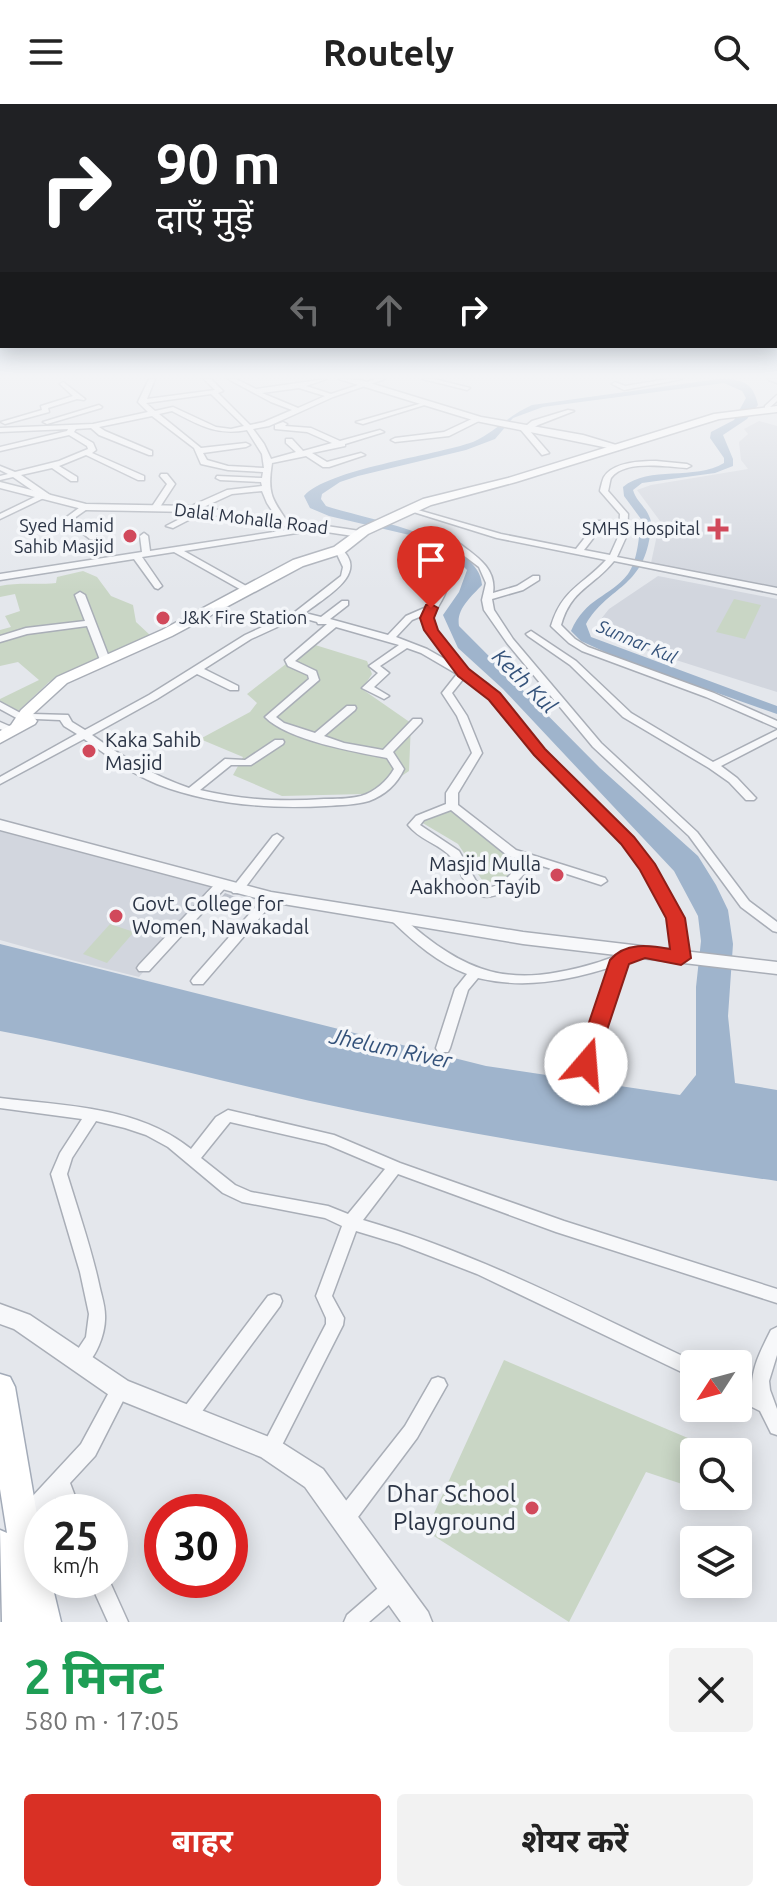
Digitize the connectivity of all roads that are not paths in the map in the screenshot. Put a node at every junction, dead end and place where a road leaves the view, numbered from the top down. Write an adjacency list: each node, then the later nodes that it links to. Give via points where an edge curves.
1 (90, 450): 10 (street)
2 (142, 450): 11 (street)
3 (208, 450): 9 (street)
4 (262, 450): 16 (street)
5 (301, 450): 13 (street)
6 (321, 450): 13 (street)
7 (542, 450): 12 (street)
8 (608, 450): 31 (main road)
9 (199, 451): 16 (street, via 209,465)
10 (87, 453): 15 (street); 22 (street)
11 (149, 453)
12 (545, 453)
13 (306, 454): 14 (street, via 326,465); 16 (street)
14 (361, 455)
15 (53, 465): 19 (street); 24 (street)
16 (268, 466): 25 (street)
17 (687, 466): 45 (street, via 642,464 607,478 604,491 625,518)
18 (0, 468): 19 (street)
19 (15, 475): 21 (street); 27 (street)
20 (164, 476): 29 (street, via 171,484)
21 (0, 478)
22 (141, 478)
23 (220, 478): 25 (street)
24 (74, 479)
25 (264, 484): 30 (street, via 237,490); 34 (street)
26 (0, 485): 27 (street, Dalal Mohalla Road)
27 (44, 495): 28 (street, Dalal Mohalla Road); 32 (street)
28 (86, 507): 29 (street, Dalal Mohalla Road); 39 (street, via 68,519)
29 (155, 508): 30 (street, Dalal Mohalla Road)
30 (198, 510): 34 (street, Dalal Mohalla Road); 35 (street)
31 (411, 510): 37 (main road); 43 (street)
32 (0, 517)
33 (601, 523): 43 (street)
34 (285, 524): 36 (street, Dalal Mohalla Road)
35 (170, 526)
36 (319, 527): 37 (street, Dalal Mohalla Road); 41 (street)
37 (362, 532): 42 (main road)
38 (144, 536): 44 (street)
39 (93, 537)
40 (453, 543): 55 (street, via 483,566 490,583)
41 (176, 550): 44 (street); 52 (street)
42 (339, 550): 48 (main road); 58 (street, via 347,567 345,577)
43 (578, 552): 45 (street)
44 (141, 555): 49 (street); 51 (street)
45 (618, 560): 53 (street); 61 (street, via 567,600)
46 (0, 568): 49 (street)
47 (443, 572): 57 (street, via 444,590)
48 (280, 573): 52 (main road); 76 (main road, via 166,640 79,678)
49 (5, 576)
50 (536, 578): 55 (street)
51 (158, 586)
52 (245, 589): 67 (main road)
53 (777, 591)
54 (80, 595): 59 (street)
55 (488, 597): 65 (street, via 489,610)
56 (345, 603): 60 (street)
57 (431, 608): 63 (street, via 409,618); 69 (street, via 431,630)
58 (298, 614): 60 (street); 68 (street)
59 (91, 623): 64 (street); 67 (street)
60 (326, 623): 63 (street); 79 (street, via 290,660 312,673 314,680 270,717)
61 (556, 626): 62 (street); 75 (street, via 585,649)
62 (531, 634): 65 (street); 82 (street, via 573,663 627,715)
63 (390, 638): 66 (street)
64 (0, 639)
65 (510, 641): 94 (street, via 597,745 693,834 745,904)
66 (406, 644): 69 (street); 71 (street, via 374,666 384,673 367,688)
67 (105, 660): 76 (main road, via 62,680)
68 (195, 669): 70 (street); 78 (street)
69 (463, 673): 86 (street, via 447,697 462,716 477,753 452,793); 96 (street, via 495,697 539,752 628,840 675,918)
70 (234, 688)
71 (384, 696)
72 (0, 705): 76 (street)
73 (351, 708): 79 (street)
74 (417, 721): 81 (street)
75 (777, 725)
76 (15, 726): 78 (street, via 64,717)
77 (777, 733): 82 (street)
78 (87, 735): 83 (street); 84 (street, via 134,769)
79 (316, 738): 81 (street)
80 (279, 742): 84 (street, via 247,763 229,761)
81 (386, 754): 84 (street, via 397,761 395,777 363,799 265,802)
82 (713, 766): 85 (street)
83 (0, 781)
84 (192, 791)
85 (750, 798)
86 (452, 806): 89 (street, via 499,845); 89 (street, via 414,825 457,856 475,887 486,892 503,887)
87 (0, 825): 91 (street)
88 (277, 838): 91 (street)
89 (529, 860): 90 (street)
90 (601, 881)
91 (229, 888): 92 (street); 98 (street)
92 (271, 897): 93 (street); 101 (street)
93 (397, 919): 95 (street); 100 (street, via 424,943)
94 (777, 928)
95 (643, 951): 96 (street); 97 (street)
96 (687, 958): 99 (street)
97 (620, 960): 100 (street, via 535,980); 103 (street)
98 (144, 968)
99 (777, 968)
100 (475, 973): 102 (street, via 462,989)
101 (198, 981)
102 (443, 1048)
103 (586, 1064)
104 (0, 1103): 105 (street)
105 (91, 1116): 106 (street, via 164,1136); 113 (street, via 59,1174 97,1314 94,1339)
106 (192, 1159): 107 (street, via 221,1121 233,1116 329,1139); 108 (street, via 248,1198 328,1212)
107 (395, 1167): 108 (street); 109 (street)
108 (351, 1223): 114 (street, via 483,1269); 122 (street, via 324,1296 334,1325)
109 (777, 1296)
110 (274, 1301): 120 (street)
111 (0, 1314): 113 (street, via 22,1322)
112 (777, 1335): 119 (street, via 760,1375)
113 (79, 1361): 117 (street)
114 (680, 1363)
115 (438, 1385): 125 (street, via 404,1442)
116 (0, 1387): 126 (main road)
117 (120, 1389): 120 (street); 123 (street, via 88,1450)
118 (752, 1398): 119 (street)
119 (764, 1404): 121 (street)
120 (189, 1415): 122 (street)
121 (777, 1427)
122 (270, 1449): 125 (street, via 314,1478)
123 (60, 1482): 124 (street); 126 (street)
124 (64, 1494)
125 (345, 1518): 127 (street)
126 (7, 1538): 129 (main road); 130 (main road)
127 (392, 1589): 132 (street); 133 (street)
128 (107, 1598): 131 (street)
129 (19, 1622)
130 (44, 1622)
131 (118, 1622)
132 (354, 1622)
133 (418, 1622)

